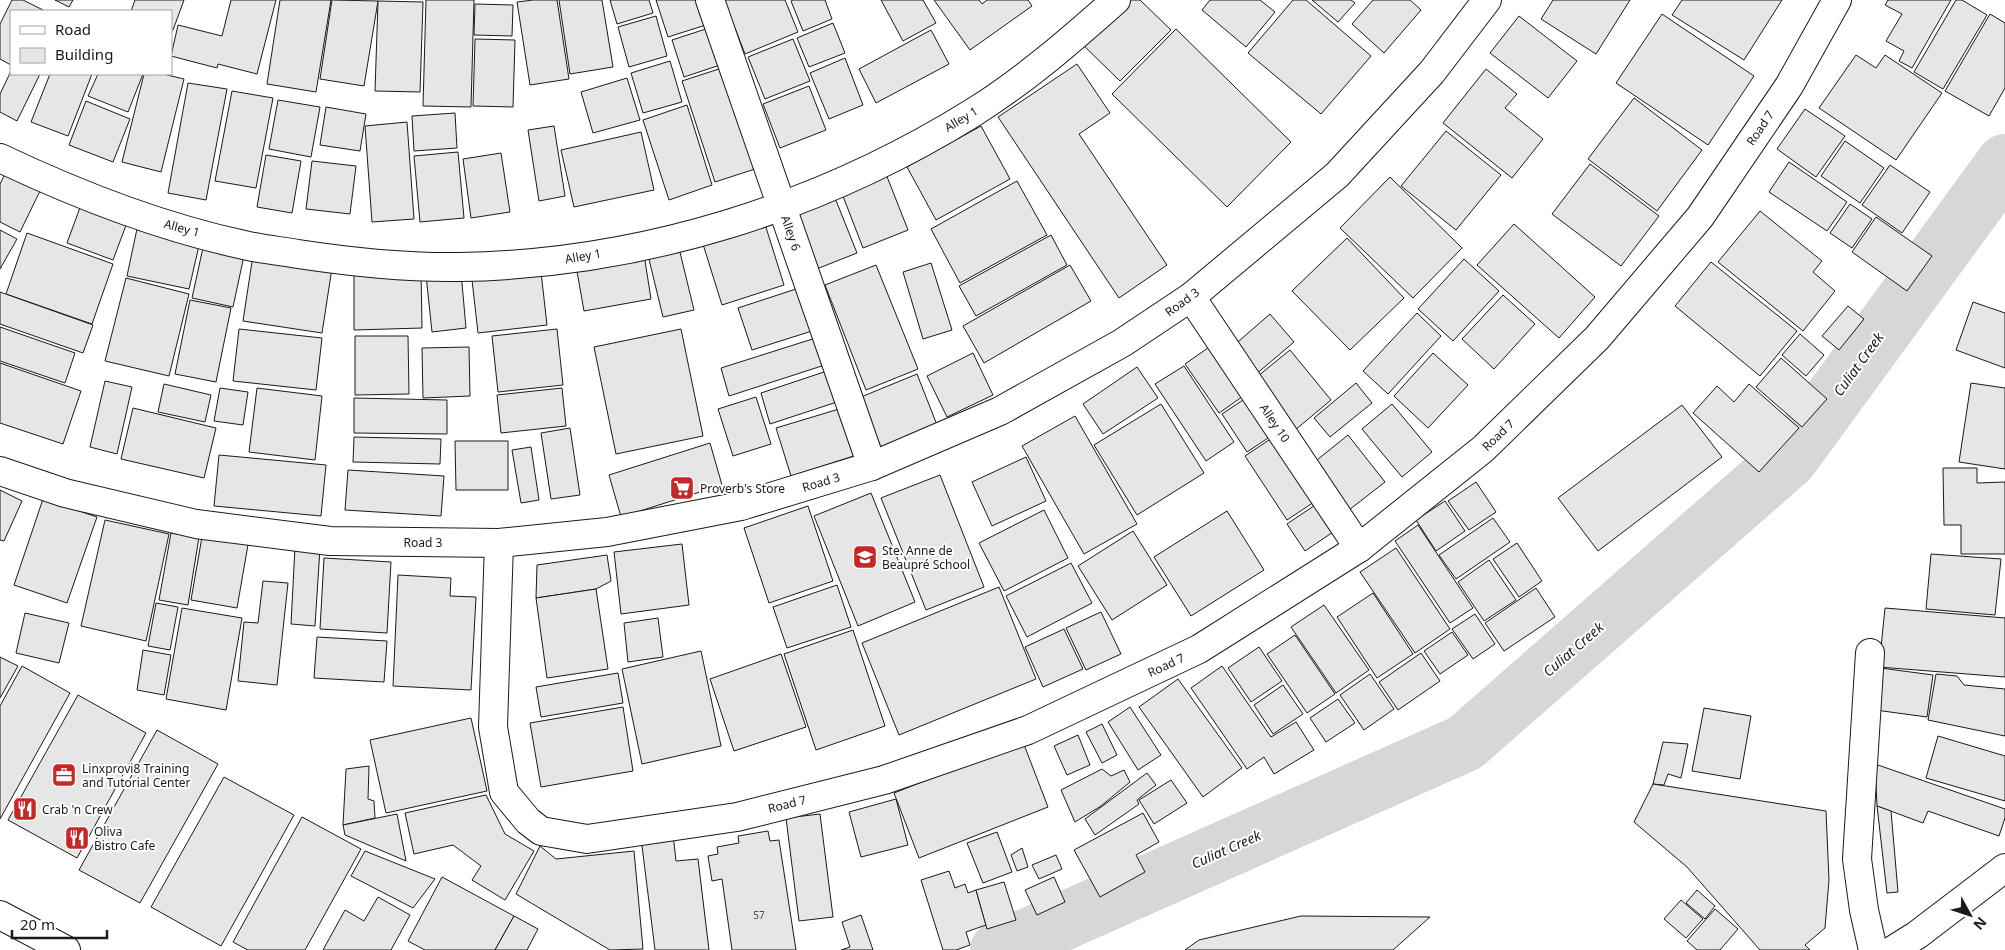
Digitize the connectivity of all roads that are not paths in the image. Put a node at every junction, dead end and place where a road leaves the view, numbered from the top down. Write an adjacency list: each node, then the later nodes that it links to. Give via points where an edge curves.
1 (710, 0): 6 (street, Alley 6)
2 (1116, 0): 6 (street, Alley 1, via 1064,47 975,112 881,165)
3 (1487, 0): 7 (street, Road 3, via 1432,72 1337,175)
4 (1837, 0): 11 (street, Road 7, via 1789,86 1700,216 1597,338 1483,449)
5 (0, 158): 6 (street, Alley 1, via 139,216 245,246 353,262 459,267 564,260 674,240)
6 (782, 208): 8 (street, Alley 6)
7 (1191, 297): 8 (street, Road 3, via 1122,343 1000,411); 11 (street, Alley 10)
8 (872, 466): 10 (street, Road 3, via 741,506 607,532)
9 (0, 471): 10 (street, Road 3, via 65,493 196,524 330,541)
10 (499, 542): 11 (street, Road 7, via 493,727 504,792 528,821 541,831 587,839 746,815 884,780 1028,730 1199,649)
11 (1359, 548)
12 (1870, 653): 16 (street, via 1857,859)
13 (2005, 868): 17 (street)
14 (0, 915): 15 (street)
15 (66, 950)
16 (1873, 950)
17 (1893, 950)

